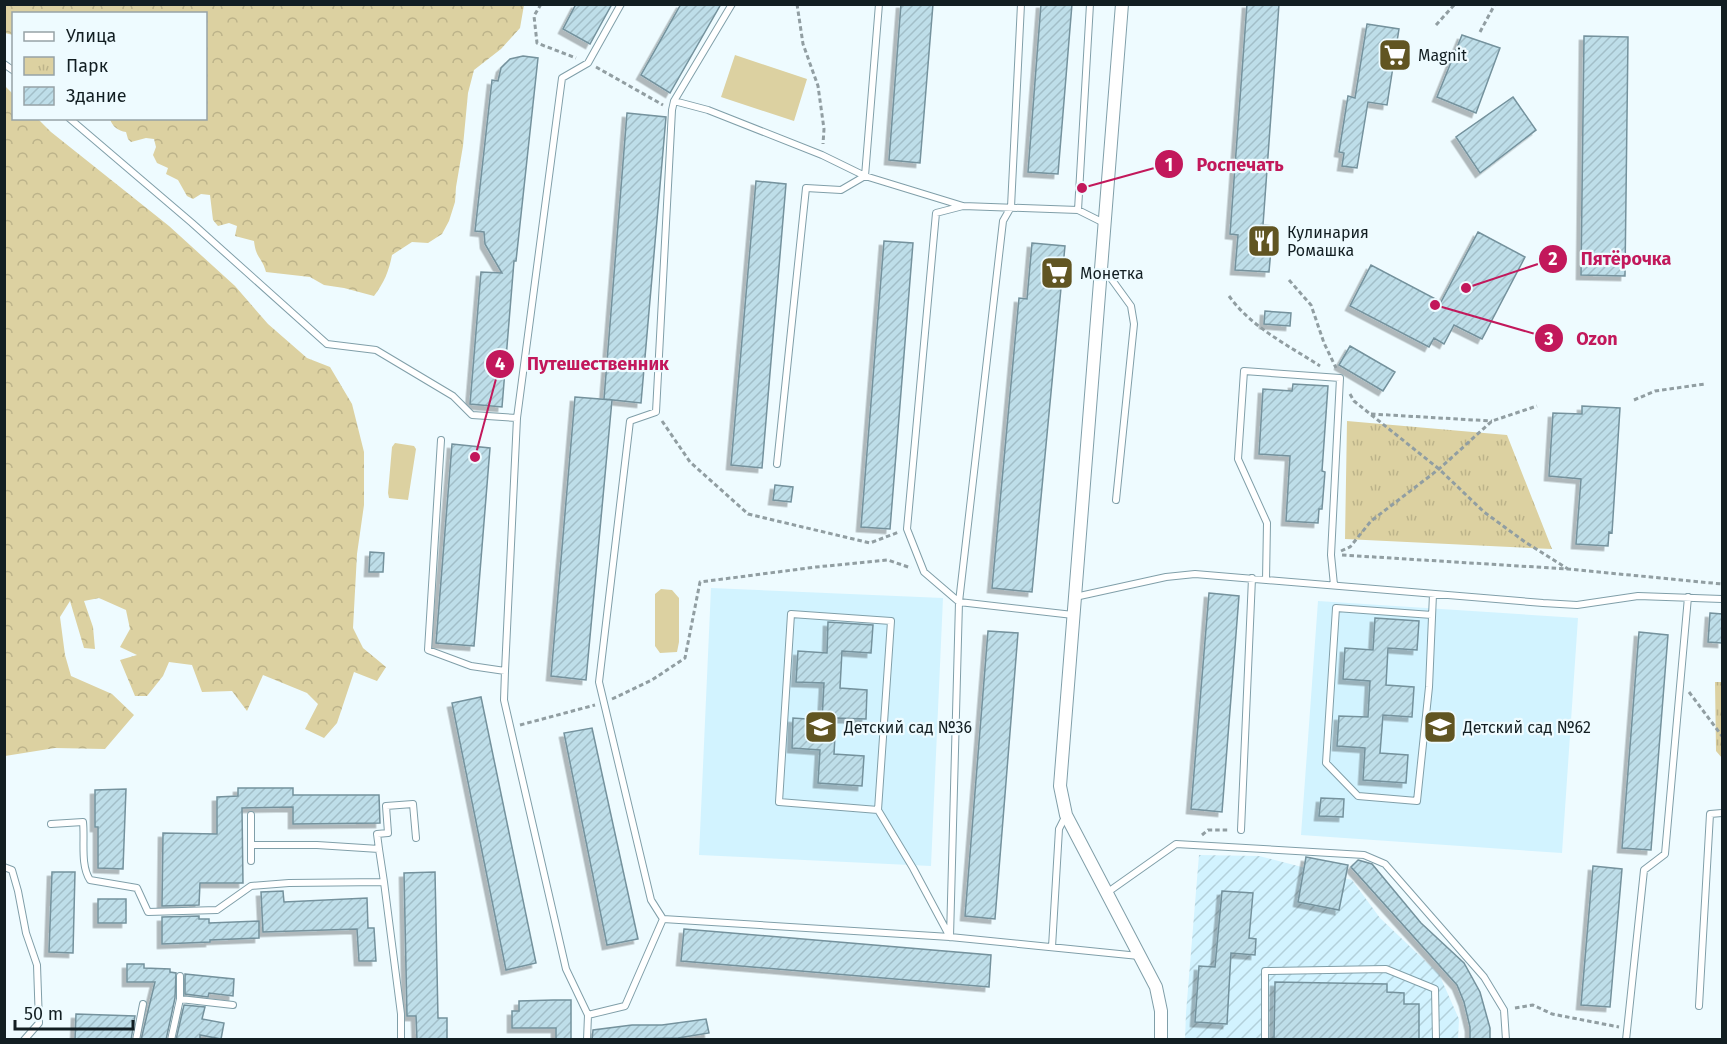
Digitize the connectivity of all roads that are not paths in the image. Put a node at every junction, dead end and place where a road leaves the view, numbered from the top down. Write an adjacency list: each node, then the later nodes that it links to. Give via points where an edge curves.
1 (621, 4): 15 (lane, via 588,63 562,78)
2 (732, 4): 7 (lane)
3 (879, 4): 9 (lane)
4 (1021, 4): 11 (lane)
5 (1090, 4): 12 (lane)
6 (1122, 4): 13 (street)
7 (674, 101): 9 (lane, via 708,110); 43 (lane, via 656,412 630,421 599,682 651,900)
8 (71, 120): 15 (lane, via 327,344 376,350 453,396 472,415)
9 (865, 176): 10 (lane); 17 (lane, via 841,190 806,188)
10 (963, 206): 11 (lane); 26 (lane, via 936,213 907,529 924,573)
11 (1011, 207): 12 (lane); 26 (lane, via 1003,221)
12 (1078, 210): 13 (lane)
13 (1104, 223): 14 (street)
14 (1101, 264): 18 (lane, via 1131,306 1134,324); 23 (street)
15 (517, 418): 29 (lane)
16 (441, 441): 29 (lane, via 428,650 471,666)
17 (777, 464)
18 (1116, 500)
19 (1252, 578): 20 (lane); 23 (lane, via 1195,574); 35 (lane)
20 (1266, 580): 21 (lane); 21 (lane, via 1267,523 1238,459 1244,371 1340,378 1331,555)
21 (1334, 585): 22 (lane)
22 (1433, 594): 24 (lane, via 1576,604 1638,596); 28 (lane)
23 (1075, 597): 27 (street)
24 (1688, 597): 25 (lane); 62 (lane, via 1665,854 1644,870)
25 (1722, 599)
26 (959, 602): 27 (lane); 44 (lane)
27 (1073, 615): 33 (street, via 1060,786)
28 (1432, 615): 28 (lane, via 1417,801 1358,796 1326,763 1336,608)
29 (505, 671): 52 (lane, via 504,700 566,969)
30 (878, 810): 30 (lane, via 891,621 791,614 779,802); 44 (lane)
31 (1722, 813): 51 (lane, via 1710,814)
32 (251, 815): 37 (lane)
33 (1066, 815): 42 (street); 45 (lane, via 1059,829)
34 (51, 824): 41 (lane, via 83,822 90,879 137,888 147,912 216,910 251,886)
35 (1241, 830)
36 (416, 838): 38 (lane, via 413,804 386,806 388,833 377,834)
37 (252, 845): 38 (lane); 39 (lane)
38 (379, 849): 41 (lane)
39 (251, 861)
40 (4, 867): 53 (lane, via 12,870 37,965 39,1023)
41 (384, 882): 56 (lane)
42 (1108, 892): 46 (street); 61 (lane, via 1176,844 1364,855 1385,864 1484,977 1504,1010)
43 (663, 919): 44 (lane); 52 (lane, via 625,1006)
44 (950, 937): 45 (lane)
45 (1052, 947): 46 (lane)
46 (1139, 956): 58 (street, via 1156,987)
47 (180, 976): 48 (lane)
48 (180, 999): 50 (lane); 55 (lane)
49 (143, 1004): 54 (lane)
50 (233, 1005)
51 (1699, 1006)
52 (588, 1015): 57 (lane)
53 (24, 1040)
54 (136, 1040)
55 (171, 1040)
56 (401, 1040)
57 (587, 1040)
58 (1161, 1040)
59 (1265, 1040): 60 (lane, via 1265,971 1386,969 1435,989)
60 (1436, 1040)
61 (1506, 1040)
62 (1626, 1040)

